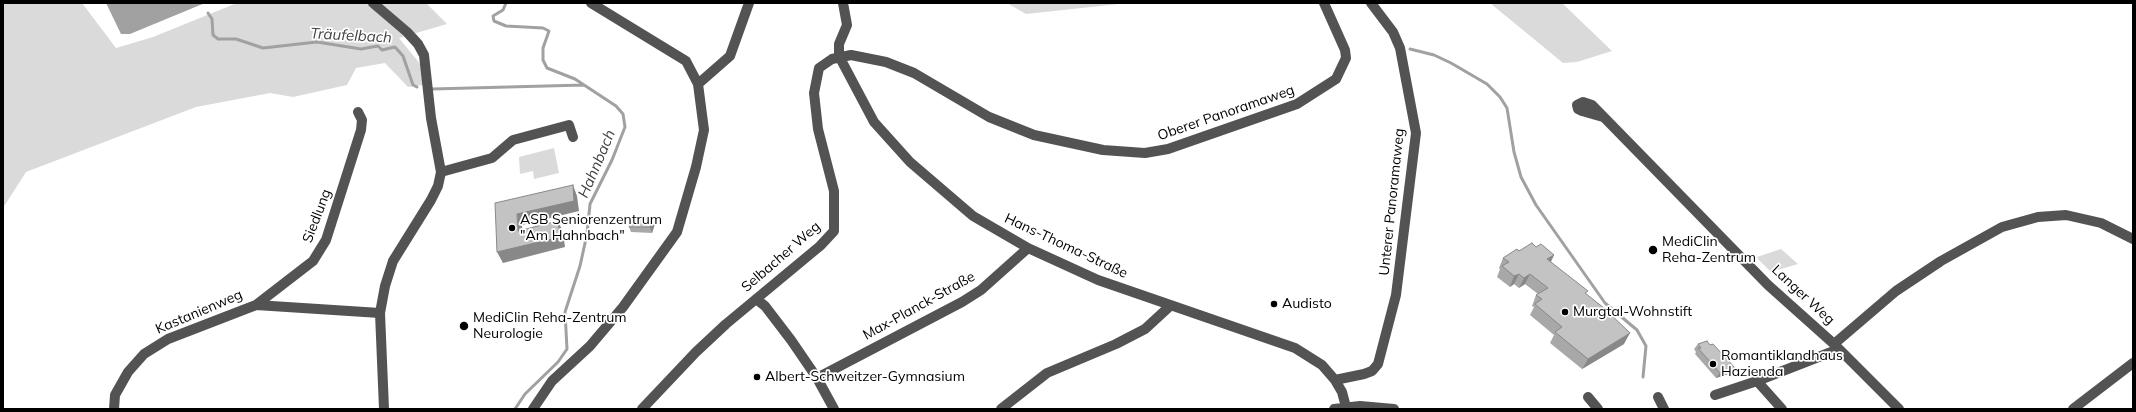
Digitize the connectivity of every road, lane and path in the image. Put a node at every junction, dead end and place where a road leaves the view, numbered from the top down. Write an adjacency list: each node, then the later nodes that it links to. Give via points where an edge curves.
1 (373, 3): 12 (street, via 407,32 424,55 431,118)
2 (591, 3): 8 (street, via 686,61)
3 (749, 3): 8 (street, via 730,56)
4 (843, 3): 7 (street, via 847,25 839,44)
5 (1324, 3): 7 (street, Oberer Panoramaweg, via 1345,50 1346,58 1336,79 1297,104 1168,149 1145,153 1103,150 1034,135 989,117 927,80 900,68 860,55)
6 (1371, 3): 22 (street, Unterer Panoramaweg, via 1393,32 1400,48 1416,133 1396,295 1378,364 1372,371 1364,374)
7 (839, 56): 14 (street, Hans-Thoma-Straße, via 874,122 910,162 973,216); 15 (street, Selbacher Weg, via 825,62 819,68 814,93 818,129 834,191 834,230 820,246)
8 (698, 84): 30 (street, via 704,130 677,232 623,307 590,346 552,381)
9 (358, 112): 16 (street, Siedlung, via 362,120 360,130 326,240 313,261)
10 (1603, 117): 19 (street, Langer Weg, via 1768,285)
11 (573, 137): 12 (street, via 569,125 513,140 492,158)
12 (441, 172): 18 (street, via 431,200 394,261 385,286)
13 (2133, 239): 19 (street, via 2101,223 2066,215 2038,216 2002,227 1940,261 1902,287)
14 (1028, 248): 17 (street, Hans-Thoma-Straße, via 1098,280); 21 (street, Max-Planck-Straße, via 981,290 962,302)
15 (756, 299): 21 (street, via 765,306); 31 (street, Selbacher Weg, via 696,352)
16 (256, 305): 18 (street, Kastanienweg); 28 (street, Kastanienweg, via 168,339 144,354 128,372 115,395)
17 (1170, 306): 22 (street, Hans-Thoma-Straße, via 1295,348 1322,365); 33 (street, via 1145,328 1116,344 1047,374)
18 (380, 313): 29 (street)
19 (1836, 346): 23 (street); 39 (street, Langer Weg)
20 (2133, 363): 40 (street)
21 (817, 378): 32 (street)
22 (1335, 380): 27 (street, Hans-Thoma-Straße)
23 (1757, 381): 24 (street); 38 (street)
24 (1715, 395)
25 (1588, 397): 36 (street)
26 (1658, 397): 37 (street)
27 (1346, 407): 34 (street); 35 (street, via 1375,406)
28 (114, 409)
29 (384, 409)
30 (533, 409)
31 (642, 409)
32 (834, 409)
33 (1001, 409)
34 (1334, 409)
35 (1394, 409)
36 (1598, 409)
37 (1664, 409)
38 (1782, 409)
39 (1899, 409)
40 (2073, 409)

